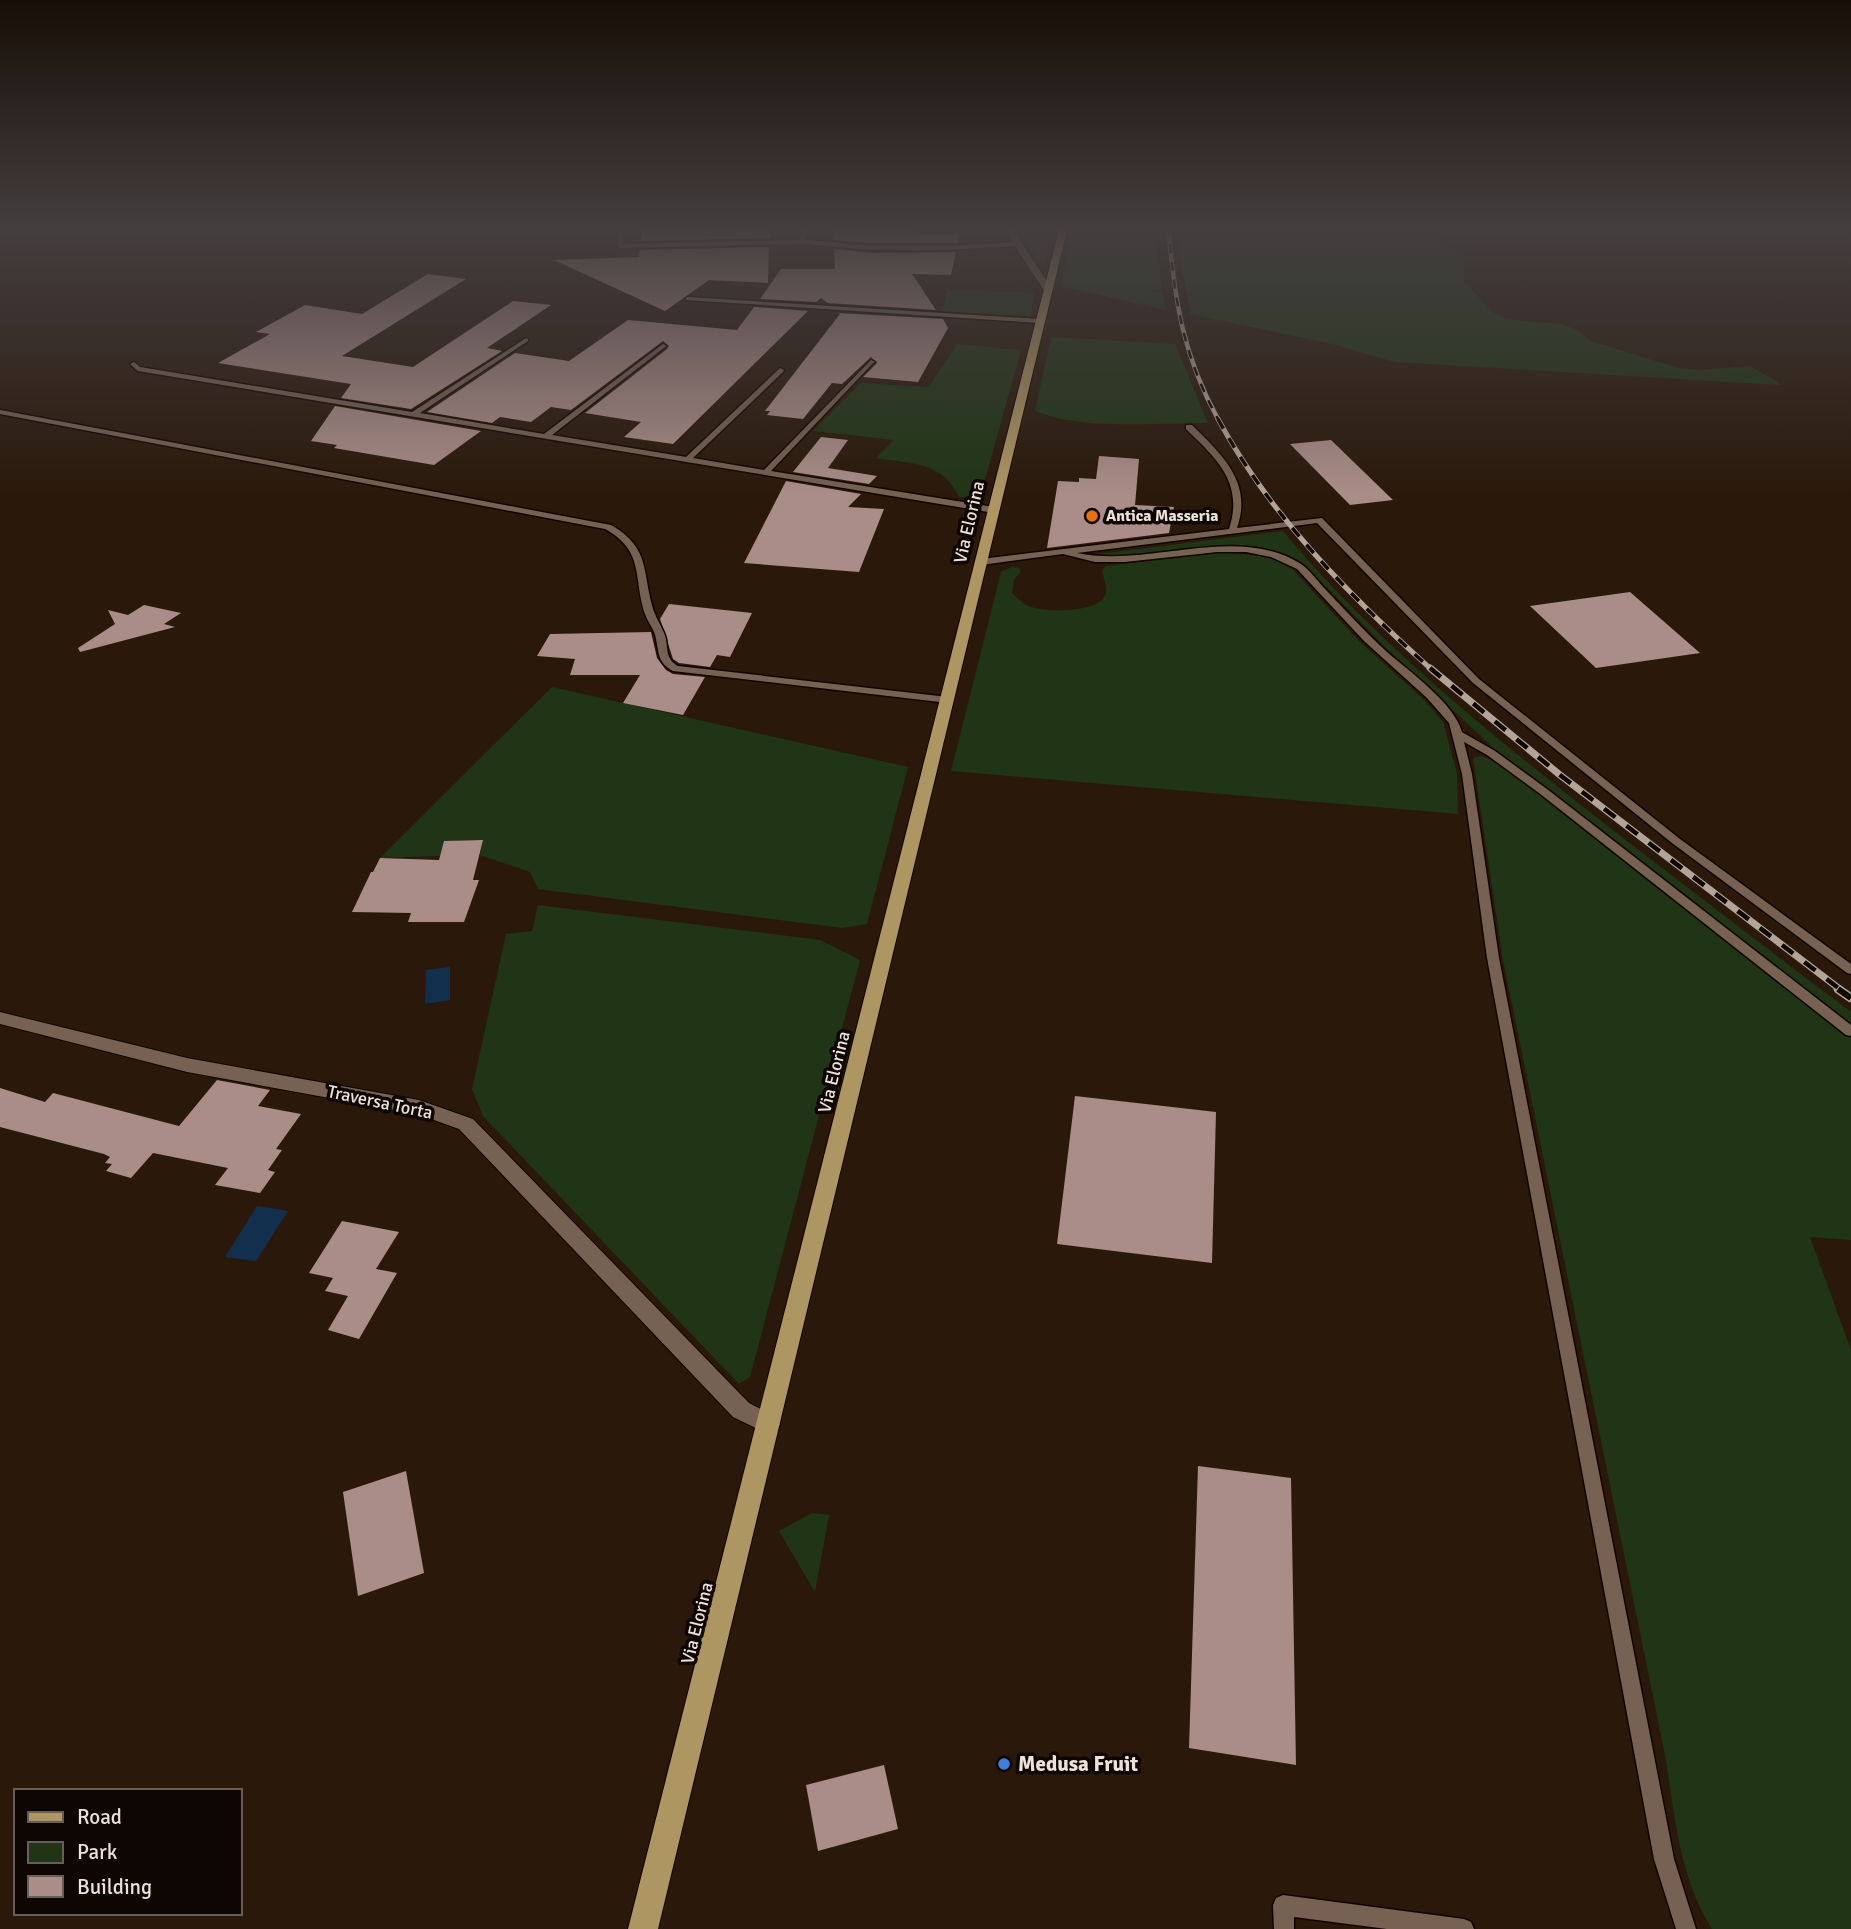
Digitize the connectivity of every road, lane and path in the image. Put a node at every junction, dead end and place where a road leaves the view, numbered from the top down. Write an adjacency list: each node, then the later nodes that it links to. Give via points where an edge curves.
1 (960, 316): 3 (lane)
2 (1041, 316): 3 (main road, Via Elorina)
3 (1040, 321): 15 (main road, Via Elorina)
4 (526, 340): 10 (lane)
5 (663, 346): 12 (lane)
6 (871, 362): 14 (lane)
7 (134, 364): 10 (lane, via 138,369)
8 (780, 370): 13 (lane)
9 (0, 412): 19 (lane, via 608,527 636,549 667,665)
10 (415, 413): 12 (lane)
11 (1189, 427): 16 (lane, via 1219,458 1238,491 1240,515)
12 (547, 435): 13 (lane)
13 (689, 458): 14 (lane)
14 (766, 471): 15 (lane)
15 (994, 510): 18 (main road, Via Elorina)
16 (1233, 531): 17 (lane); 21 (lane, via 1319,520 1495,698 1676,841)
17 (1066, 553): 18 (lane); 20 (lane, via 1123,562 1245,549 1287,558 1431,696 1454,722)
18 (981, 562): 19 (main road, Via Elorina)
19 (948, 700): 24 (main road, Via Elorina)
20 (1457, 734): 23 (lane, via 1543,791); 28 (lane, via 1467,774 1493,958 1656,1818)
21 (1851, 970)
22 (0, 1018): 24 (street, Traversa Torta, via 187,1065 419,1107 466,1124 741,1410)
23 (1851, 1032)
24 (768, 1424): 25 (main road, Via Elorina)
25 (643, 1929)
26 (1284, 1929): 27 (lane, via 1283,1905)
27 (1464, 1929)
28 (1686, 1929)

